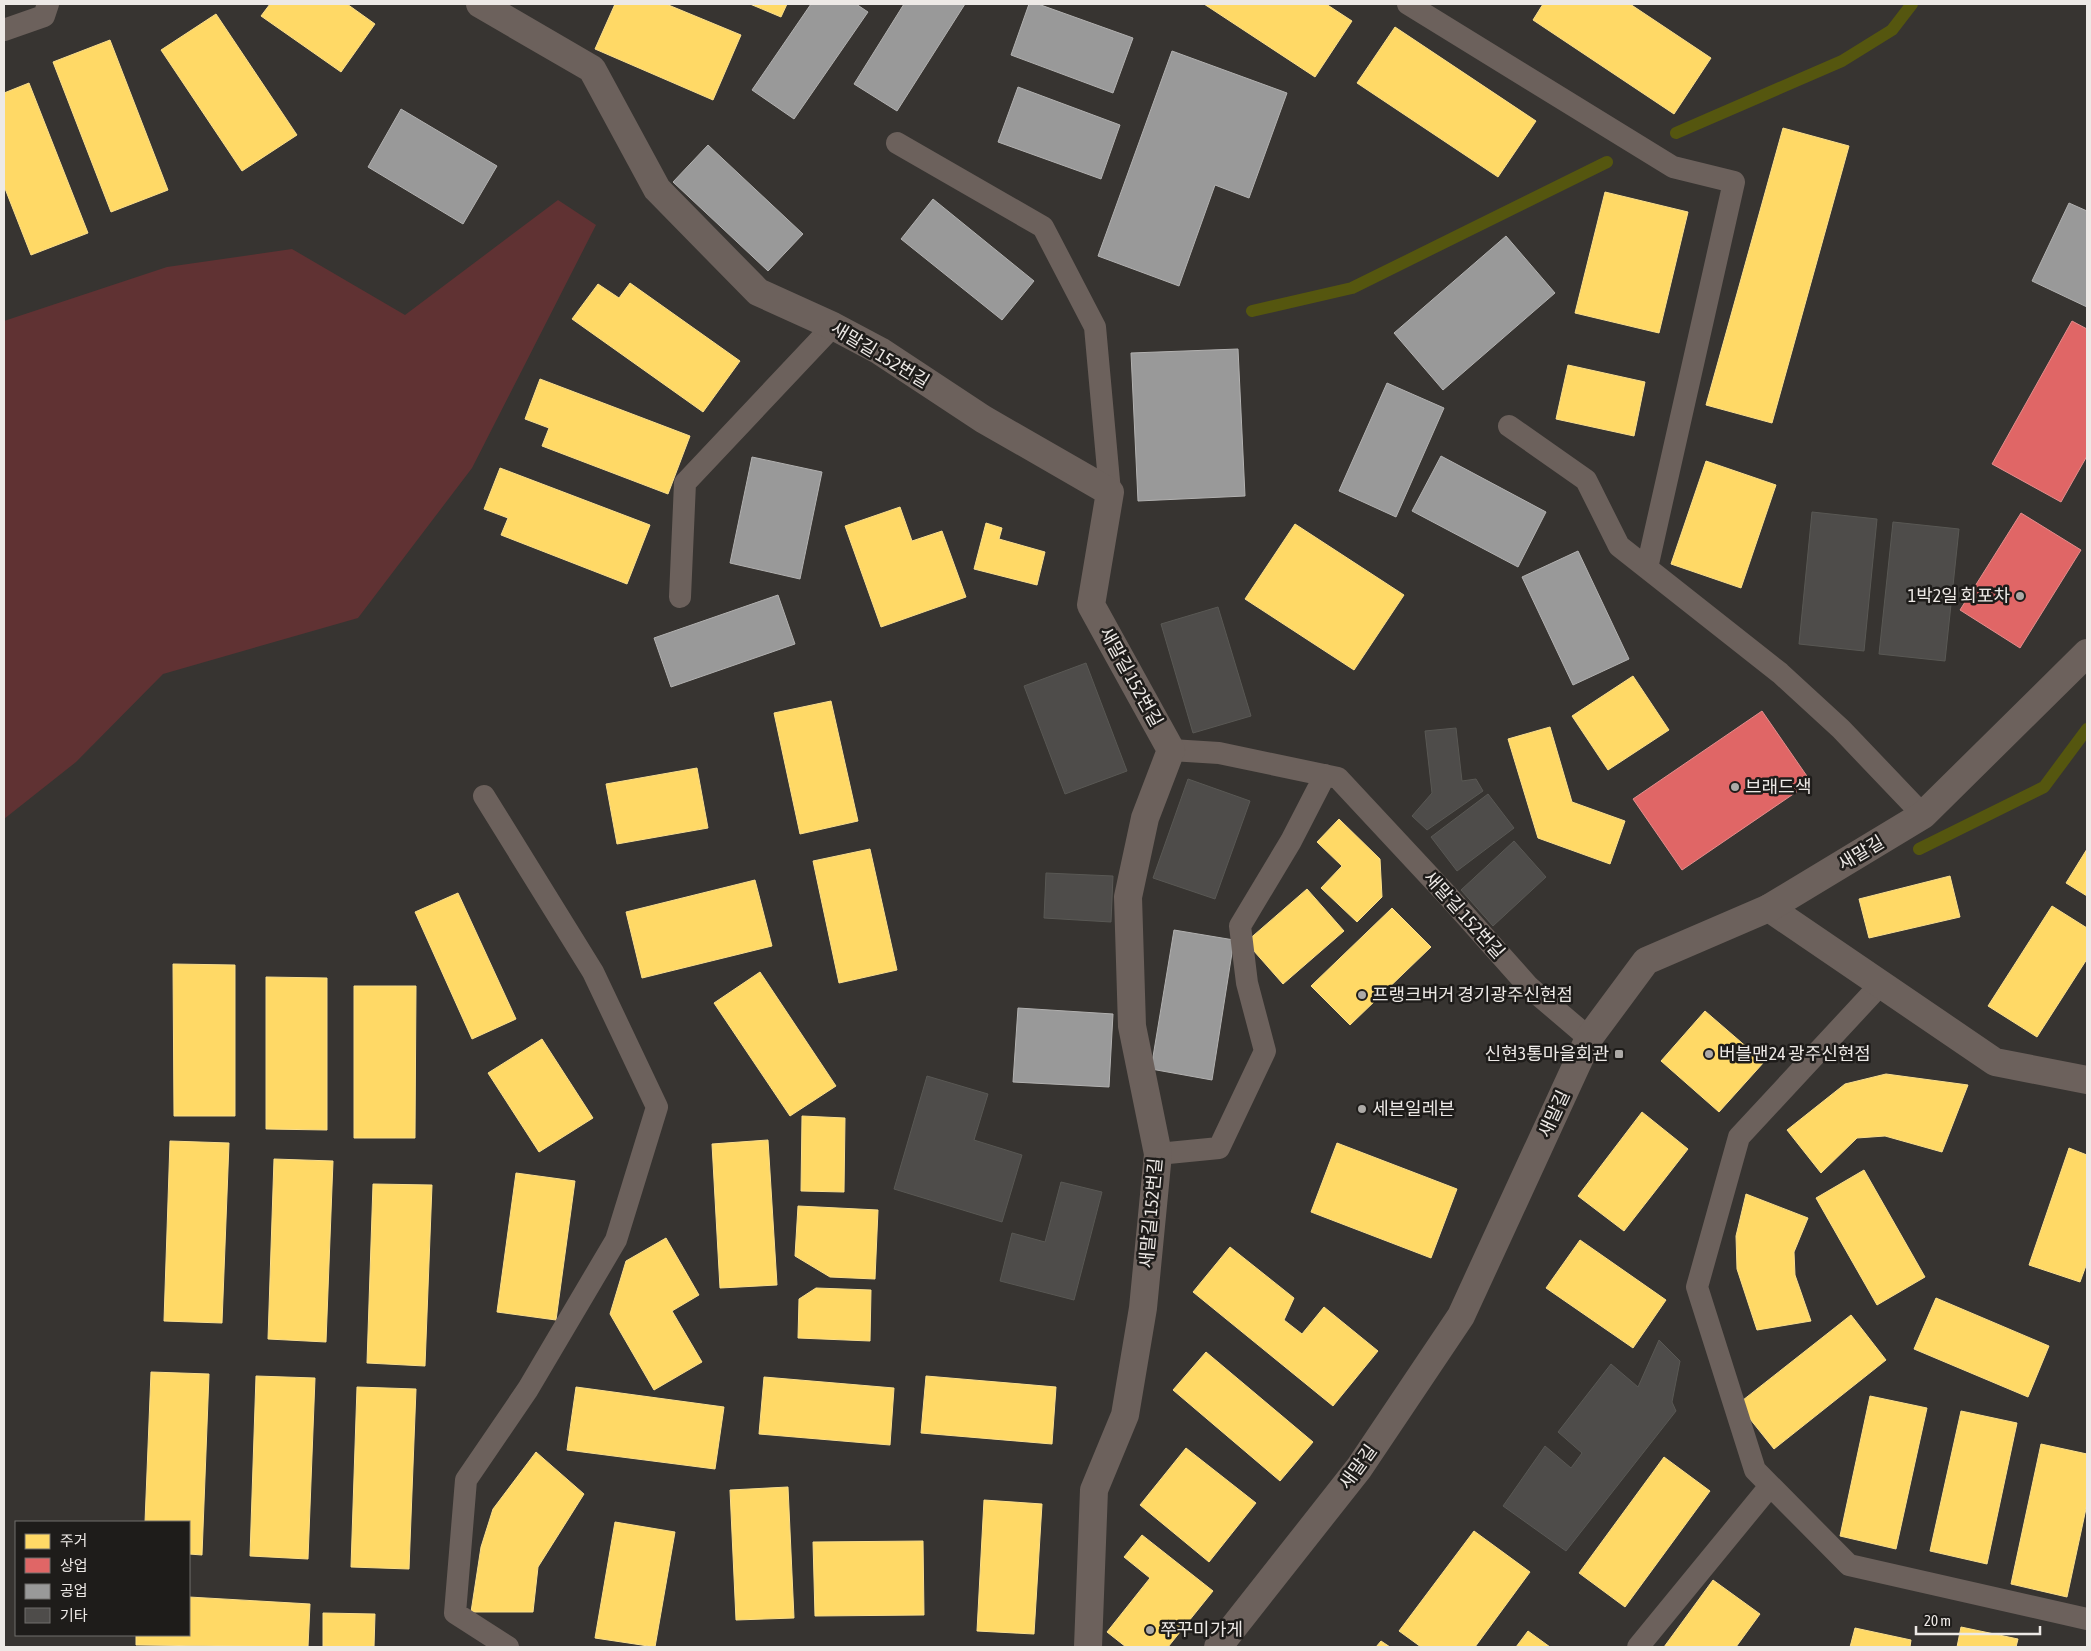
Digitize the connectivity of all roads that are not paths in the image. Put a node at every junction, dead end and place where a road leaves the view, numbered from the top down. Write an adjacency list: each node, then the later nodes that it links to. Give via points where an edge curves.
1 (48, 4): 4 (lane, via 44,16)
2 (1408, 4): 9 (lane, via 1673,167 1734,182)
3 (497, 8): 6 (street, 새말길 152번길, via 592,69 657,189 758,292)
4 (4, 30)
5 (897, 143): 8 (lane, via 1043,227 1094,328)
6 (832, 326): 8 (street, 새말길 152번길, via 880,351 983,419); 10 (lane, via 685,483)
7 (1509, 426): 9 (lane, via 1586,480 1619,546)
8 (1110, 492): 12 (street, 새말길 152번길, via 1090,605)
9 (1647, 568): 15 (lane, via 1780,673 1841,730)
10 (680, 597)
11 (2087, 653): 15 (street, 새말길)
12 (1171, 750): 13 (lane, 새말길 152번길, via 1220,753); 20 (street, 새말길 152번길, via 1145,818 1128,897 1132,1026)
13 (1325, 775): 18 (lane, 새말길 152번길, via 1338,778 1529,987); 20 (lane, via 1291,841 1240,926 1247,983 1265,1052 1219,1148)
14 (484, 796): 23 (lane, via 593,972 657,1107 616,1240 528,1389 466,1480 455,1614)
15 (1923, 815): 16 (street, 새말길)
16 (1769, 908): 17 (street); 18 (street, 새말길, via 1646,961)
17 (1881, 984): 19 (street, via 1995,1062); 21 (lane, via 1739,1137 1697,1287 1755,1470)
18 (1589, 1038): 25 (street, 새말길, via 1460,1316 1359,1468)
19 (2087, 1080)
20 (1158, 1154): 24 (street, 새말길 152번길, via 1143,1308 1125,1415 1094,1490)
21 (1770, 1486): 22 (lane, via 1849,1565); 26 (lane)
22 (2087, 1619)
23 (508, 1647)
24 (1088, 1647)
25 (1218, 1647)
26 (1638, 1647)

